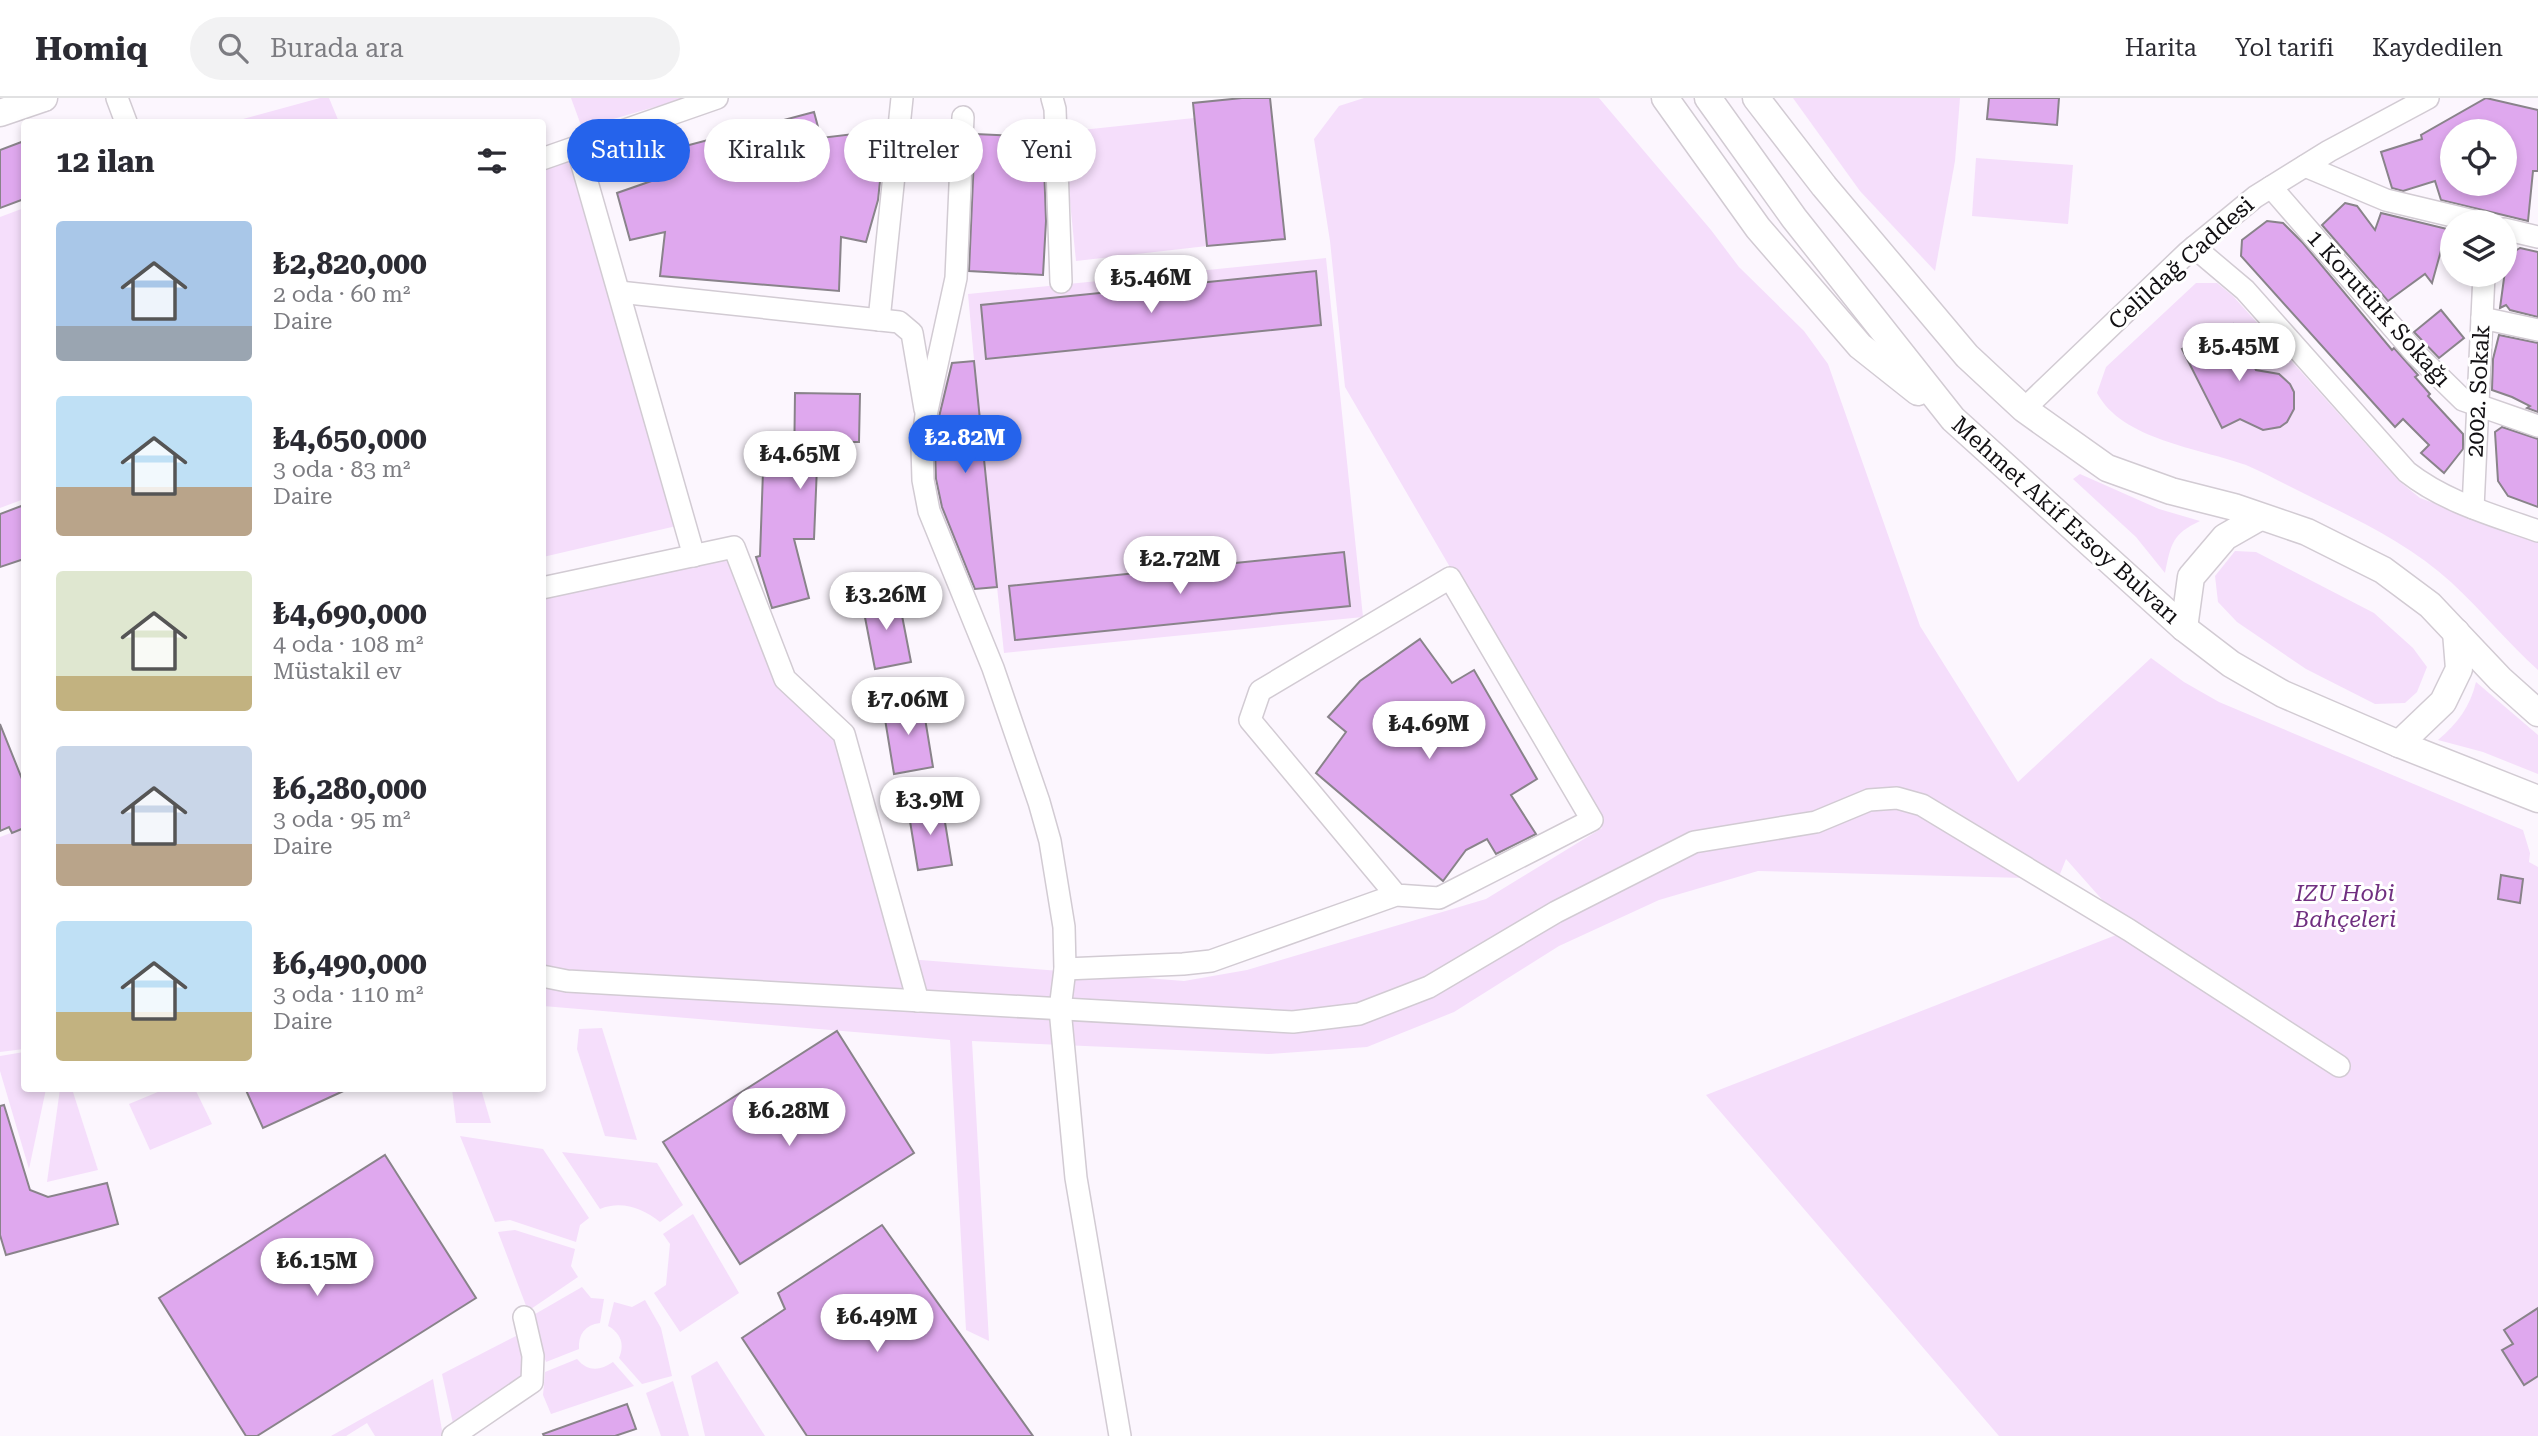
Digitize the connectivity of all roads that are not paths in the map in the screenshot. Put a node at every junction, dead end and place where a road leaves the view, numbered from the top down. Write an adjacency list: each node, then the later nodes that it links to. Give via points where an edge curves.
1 (11, 98): 11 (main road)
2 (44, 98): 12 (main road)
3 (117, 98): 14 (street)
4 (717, 98): 15 (street)
5 (902, 98): 29 (street)
6 (1052, 98): 25 (street)
7 (1665, 98): 34 (main road, via 1758,228 1860,346)
8 (1708, 98): 34 (main road, Mehmet Akif Ersoy Bulvarı, via 1794,218)
9 (1756, 98): 32 (main road, via 1968,356)
10 (2428, 98): 18 (street, Celildağ Caddesi)
11 (0, 107)
12 (0, 113)
13 (963, 117): 33 (street, via 956,278)
14 (125, 119)
15 (657, 119)
16 (567, 150): 17 (street)
17 (546, 158)
18 (2305, 166): 20 (street, Celildağ Caddesi); 21 (street, via 2386,200)
19 (587, 182): 27 (street)
20 (2271, 187): 24 (street, Celildağ Caddesi); 31 (street, 1 Korutürk Sokağı, via 2416,354 2463,400)
21 (2440, 213)
22 (2517, 232): 23 (street)
23 (2538, 237)
24 (2194, 247): 32 (street, Celildağ Caddesi); 36 (street, via 2245,290 2407,472 2426,488)
25 (1061, 282)
26 (2483, 287): 28 (street, 2002. Sokak)
27 (619, 292): 29 (street); 39 (street)
28 (2482, 318): 30 (street); 31 (street, 2002. Sokak)
29 (879, 320): 33 (street, via 899,322 912,333)
30 (2538, 330)
31 (2478, 406): 35 (street, 1 Korutürk Sokağı); 36 (street, 2002. Sokak)
32 (2024, 409): 37 (main road, via 2107,468)
33 (926, 415): 47 (street, via 923,480 929,511 993,668 1039,802 1058,883)
34 (1953, 419): 41 (main road, Mehmet Akif Ersoy Bulvarı)
35 (2538, 426)
36 (2473, 508): 38 (street)
37 (2260, 517): 41 (main road, via 2225,537 2191,577); 42 (main road, via 2307,532 2383,570 2430,605)
38 (2538, 531)
39 (694, 556): 40 (street); 49 (street, via 733,547 785,679 844,734)
40 (546, 587)
41 (2184, 628): 44 (main road, Mehmet Akif Ersoy Bulvarı, via 2231,664 2283,694)
42 (2456, 632): 43 (main road); 44 (main road, via 2459,669 2443,702)
43 (2538, 713)
44 (2399, 744): 45 (main road, Mehmet Akif Ersoy Bulvarı)
45 (2538, 799)
46 (1396, 895): 46 (street, via 1439,898 1592,820 1450,578 1261,691 1250,720); 47 (street, via 1211,961)
47 (1065, 969): 50 (street)
48 (546, 977): 49 (street)
49 (918, 1001): 50 (street)
50 (1060, 1009): 51 (street, via 1293,1022 1359,1014 1429,987 1556,912 1694,842 1816,821 1869,800 1897,799 1923,806 2129,930); 54 (street, via 1076,1178)
51 (2339, 1066)
52 (524, 1317): 53 (street, via 533,1356 533,1382)
53 (453, 1436)
54 (1120, 1436)

